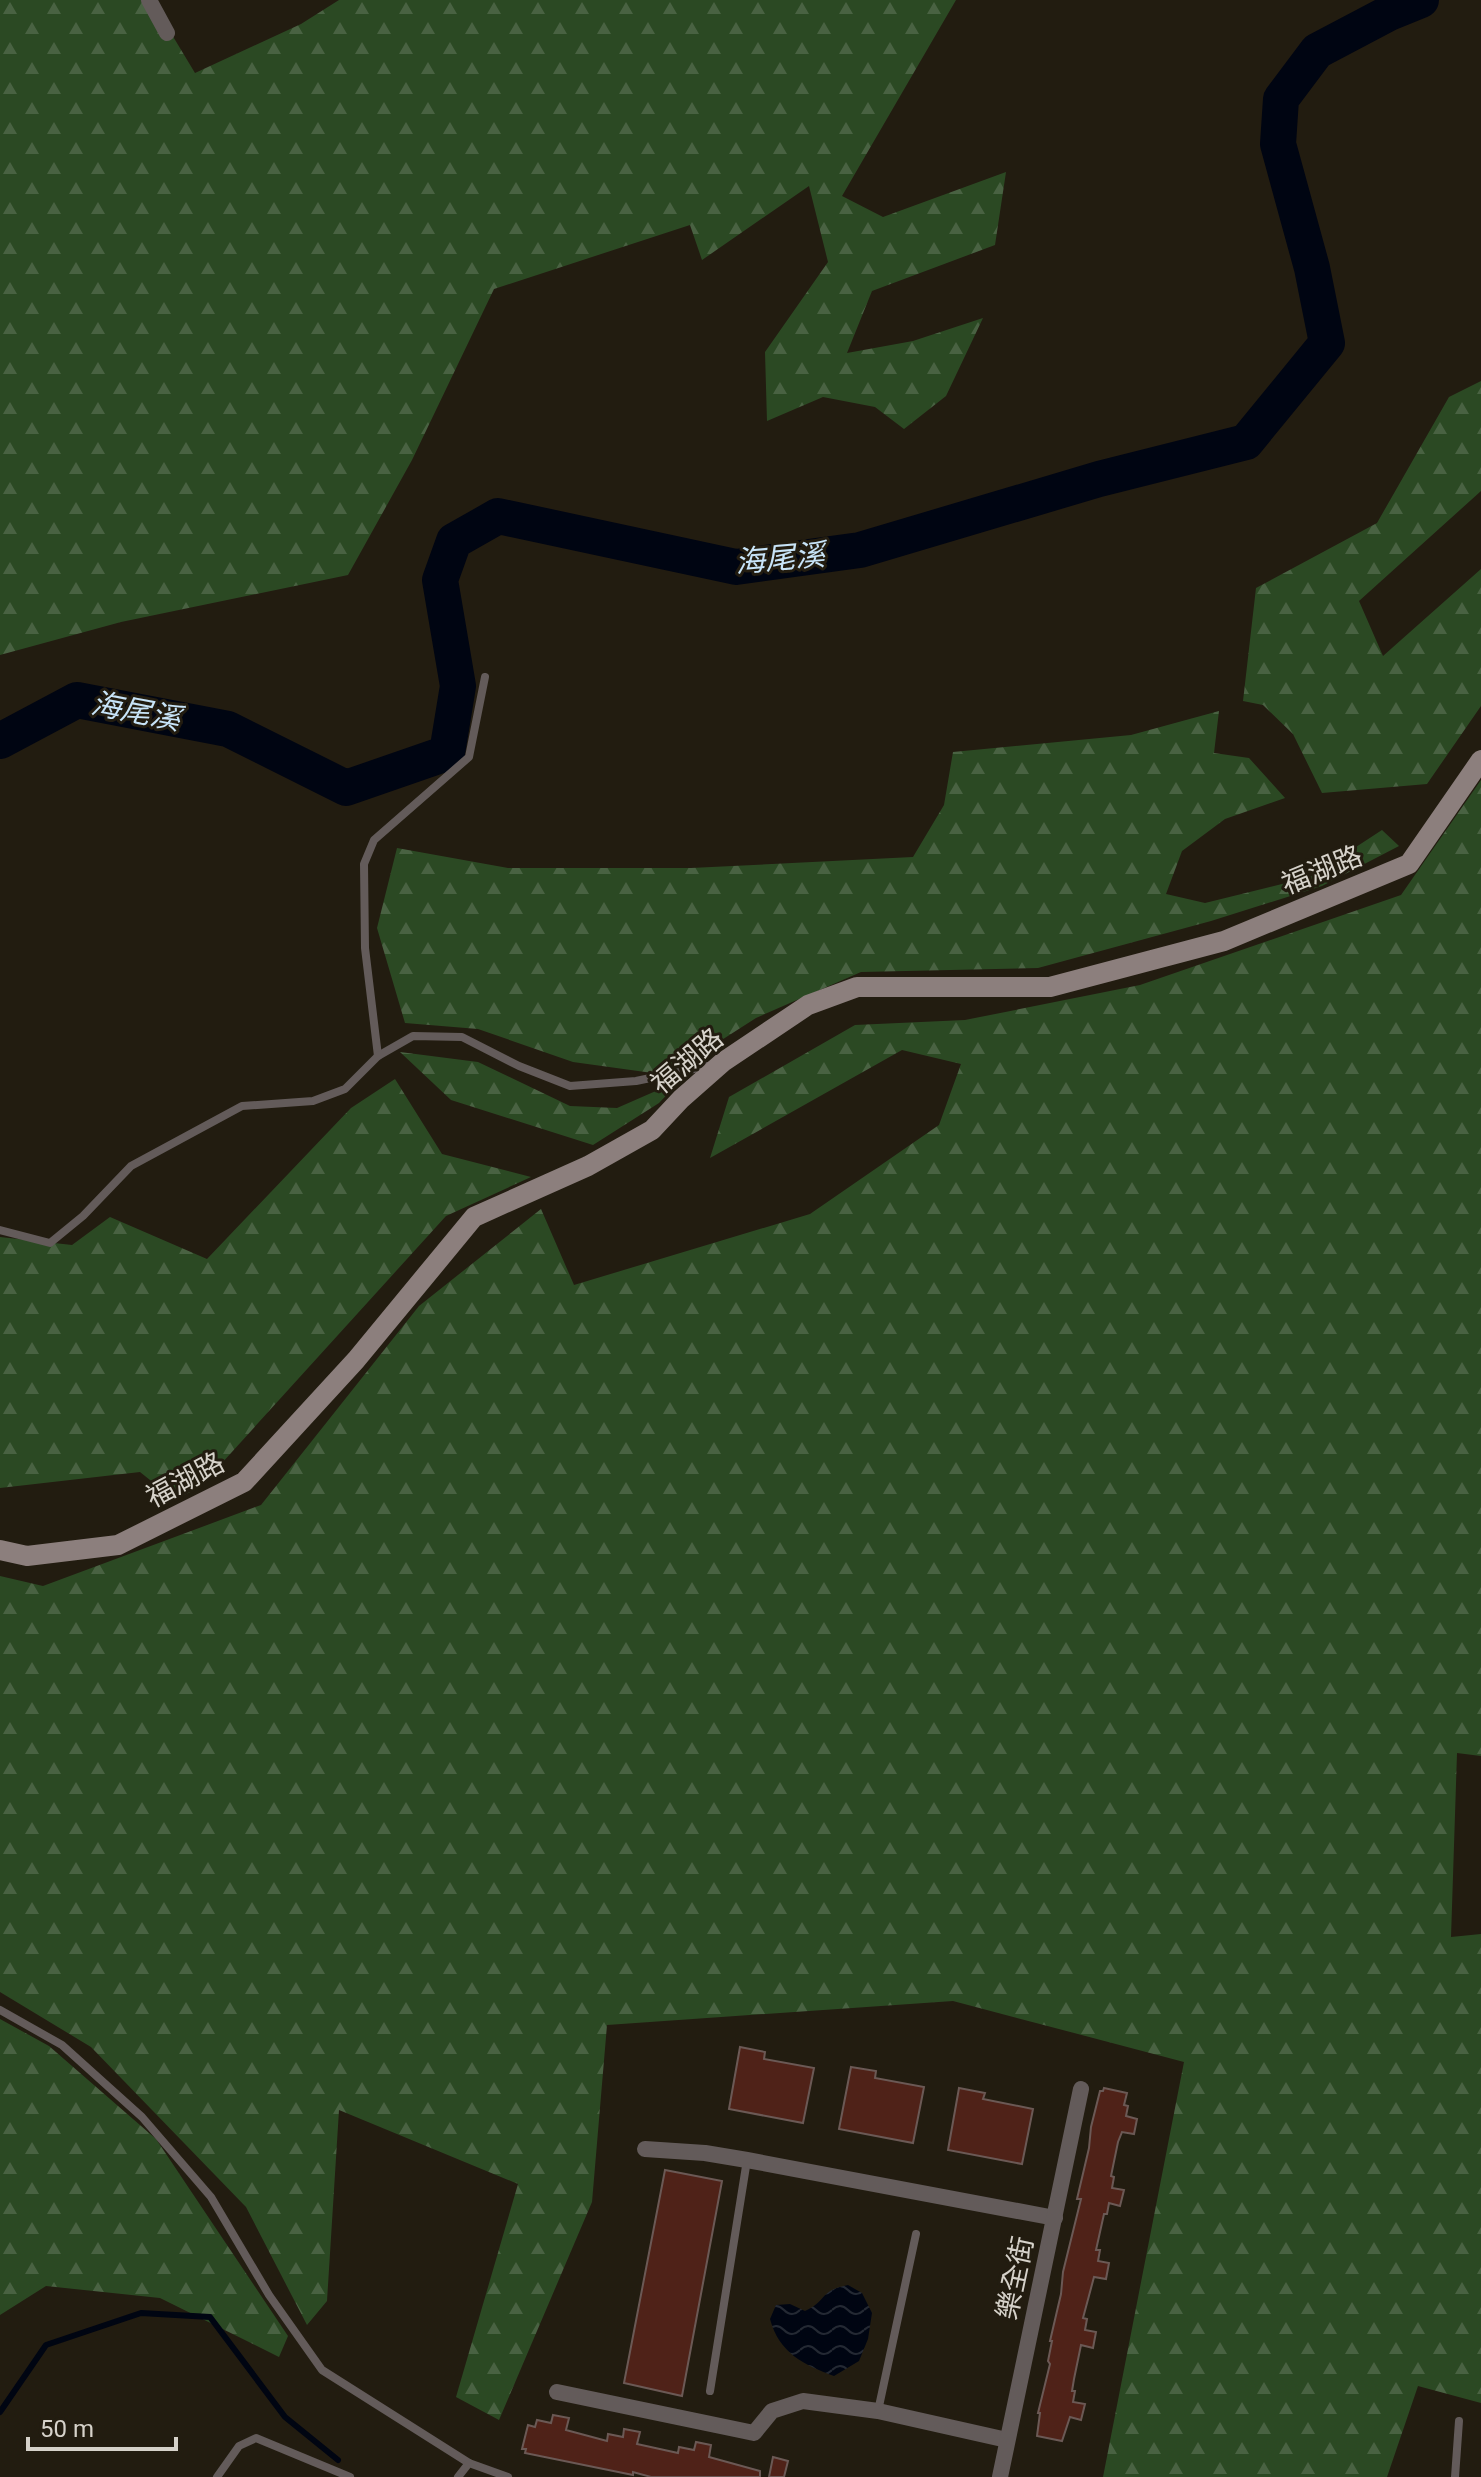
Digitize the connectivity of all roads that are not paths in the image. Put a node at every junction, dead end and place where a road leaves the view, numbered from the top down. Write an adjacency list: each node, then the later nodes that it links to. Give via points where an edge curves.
1 (149, 0): 2 (street)
2 (167, 33)
3 (485, 677): 5 (lane, via 469,757 374,840 364,864 365,948)
4 (1481, 760): 6 (street, 福湖路, via 1409,864 1224,941 1050,987 857,987 808,1005)
5 (378, 1056): 6 (lane, via 413,1036 462,1037 570,1086 636,1081); 7 (lane, via 345,1089 313,1101 242,1106 131,1166 50,1243)
6 (723, 1062): 8 (street, 福湖路, via 652,1130 588,1166 474,1217 376,1337 244,1482 118,1545 27,1556)
7 (0, 1230)
8 (0, 1550)
9 (0, 2010): 20 (lane, via 62,2045 142,2117 211,2197 269,2295 322,2370)
10 (1081, 2089): 13 (street, 樂全街)
11 (645, 2149): 12 (street)
12 (747, 2160): 13 (street); 15 (lane)
13 (1055, 2218): 19 (street, 樂全街)
14 (916, 2234): 17 (lane)
15 (710, 2391)
16 (557, 2392): 17 (street, via 754,2433 772,2411 803,2401)
17 (878, 2411): 19 (street)
18 (1459, 2421): 26 (lane)
19 (1007, 2440): 25 (street, 樂全街)
20 (469, 2463): 23 (lane); 24 (lane)
21 (217, 2477): 22 (lane, via 239,2446 256,2438)
22 (350, 2477)
23 (458, 2477)
24 (508, 2477)
25 (1000, 2477)
26 (1455, 2477)

